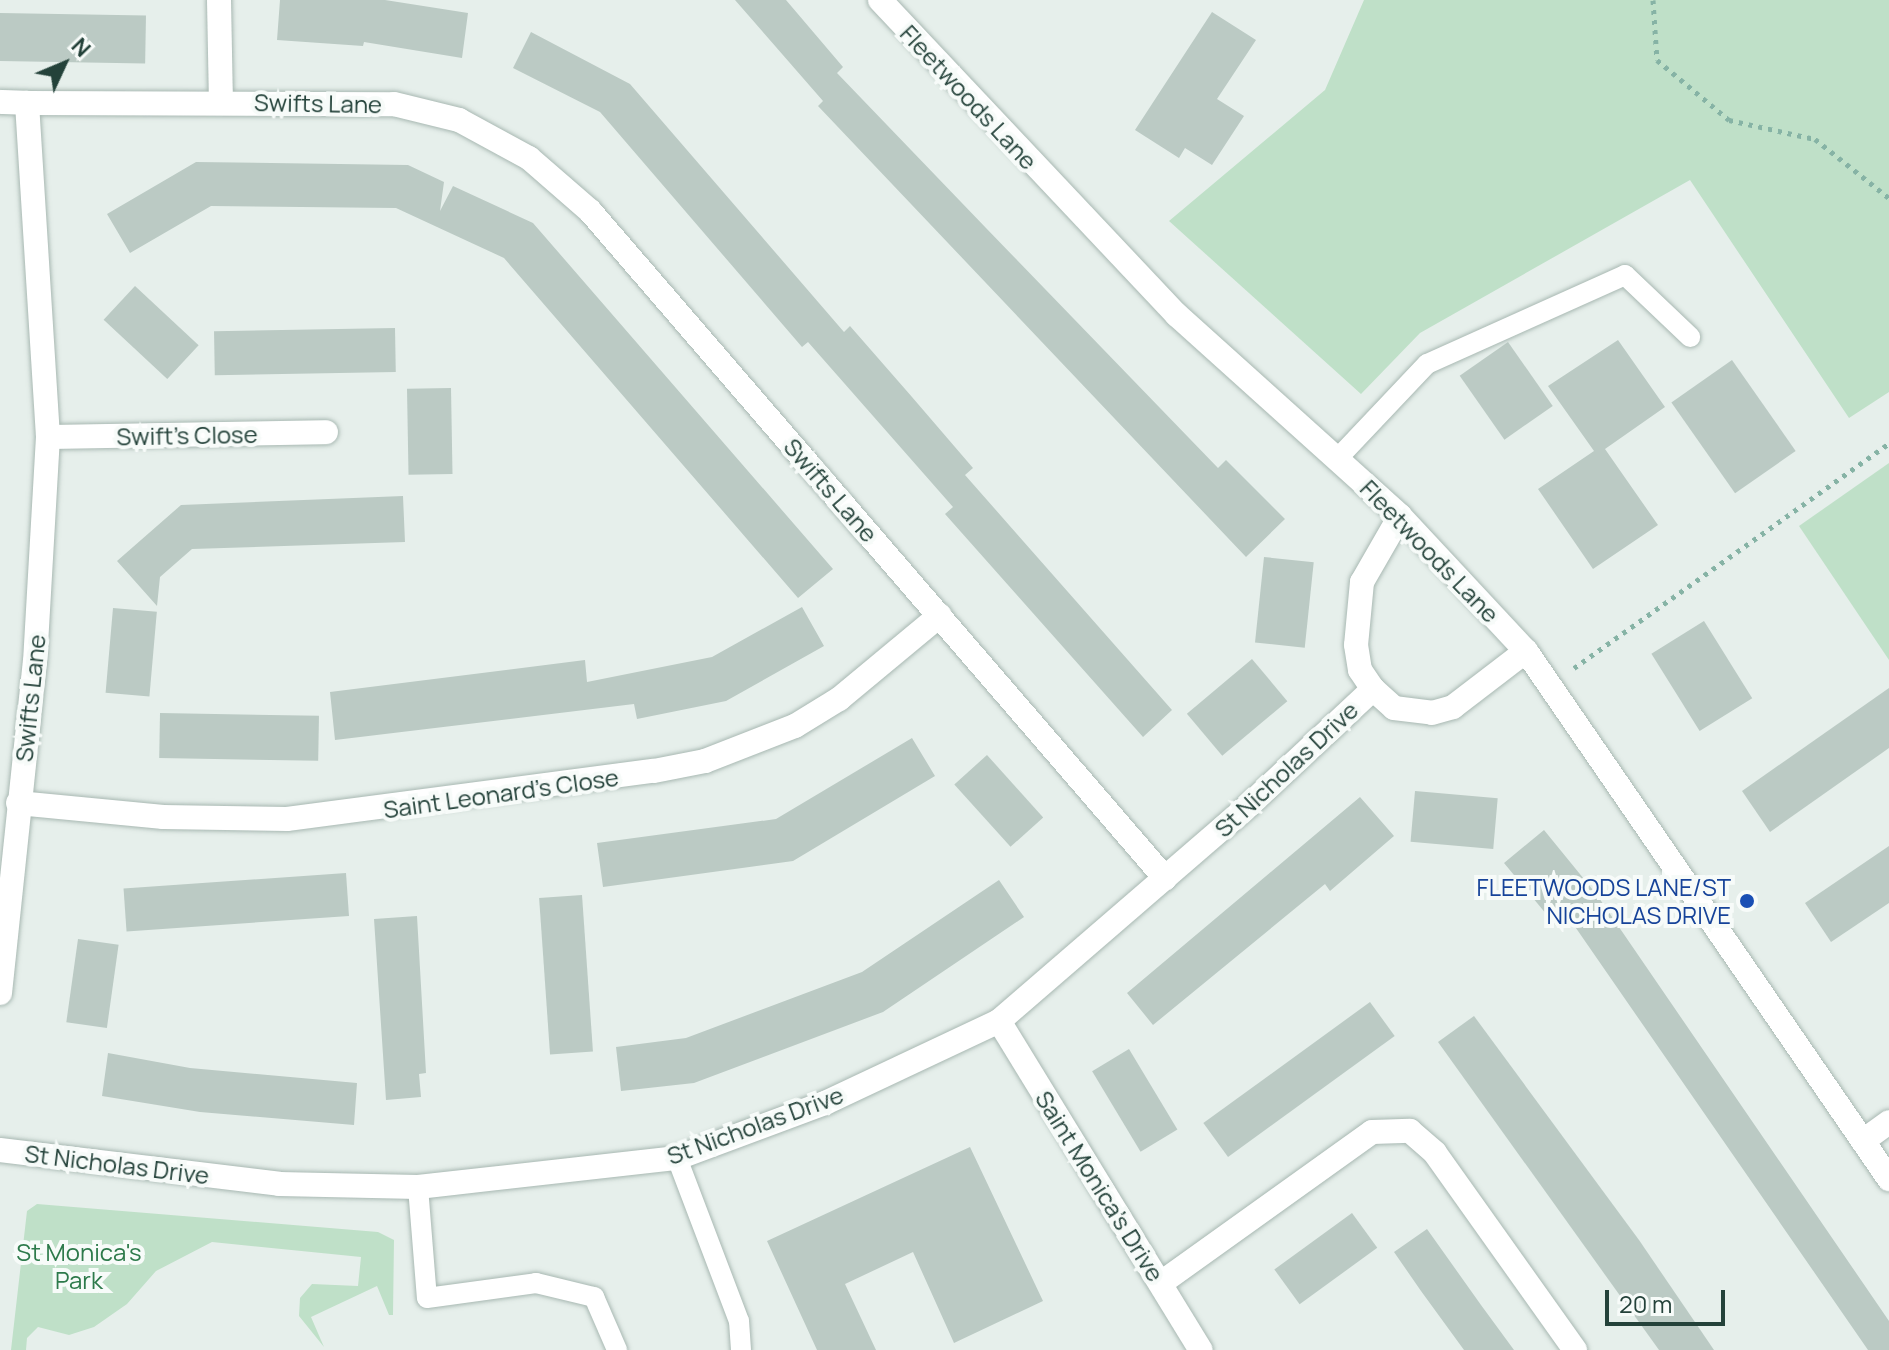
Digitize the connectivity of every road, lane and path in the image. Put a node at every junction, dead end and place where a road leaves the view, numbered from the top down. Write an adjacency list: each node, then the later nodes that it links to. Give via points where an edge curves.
1 (219, 0): 5 (street)
2 (880, 0): 12 (street, Fleetwoods Lane, via 1177,315)
3 (1653, 0): 7 (path, via 1657,60 1729,120 1815,139)
4 (0, 102): 6 (street)
5 (221, 102): 6 (street, Swifts Lane); 14 (street, Swifts Lane, via 394,104 459,120 529,158 590,211)
6 (27, 103): 10 (street, Swifts Lane)
7 (1889, 198)
8 (1690, 337): 12 (lane, via 1625,275 1427,364)
9 (326, 432): 10 (street, Swift's Close)
10 (48, 437): 18 (street, Swifts Lane, via 35,662)
11 (1889, 443): 16 (path)
12 (1339, 457): 13 (street, Fleetwoods Lane)
13 (1400, 516): 15 (street, Fleetwoods Lane); 17 (street, St Nicholas Drive, via 1362,582 1356,645 1360,670)
14 (940, 615): 18 (street, Saint Leonard's Close, via 850,690 795,726 705,761 287,819 215,820); 19 (street, Swifts Lane)
15 (1526, 651): 16 (street, Fleetwoods Lane); 17 (street, St Nicholas Drive, via 1453,707 1432,713 1394,708)
16 (1552, 683): 23 (street, Fleetwoods Lane)
17 (1373, 689): 19 (street, St Nicholas Drive)
18 (18, 803): 20 (street, Swifts Lane)
19 (1165, 878): 21 (street, St Nicholas Drive)
20 (1, 981)
21 (999, 1021): 25 (street, St Nicholas Drive, via 825,1103); 28 (street, Saint Monica's Drive)
22 (1889, 1122): 23 (street)
23 (1863, 1141): 26 (street, Fleetwoods Lane)
24 (0, 1150): 27 (street, St Nicholas Drive, via 279,1184)
25 (677, 1158): 27 (street, St Nicholas Drive); 30 (lane, via 739,1321)
26 (1889, 1179)
27 (418, 1187): 29 (lane, via 427,1298 536,1283 594,1297)
28 (1161, 1283): 31 (street, Saint Monica's Drive); 32 (street, via 1372,1132 1410,1131 1435,1153)
29 (617, 1350)
30 (741, 1350)
31 (1201, 1350)
32 (1575, 1350)

